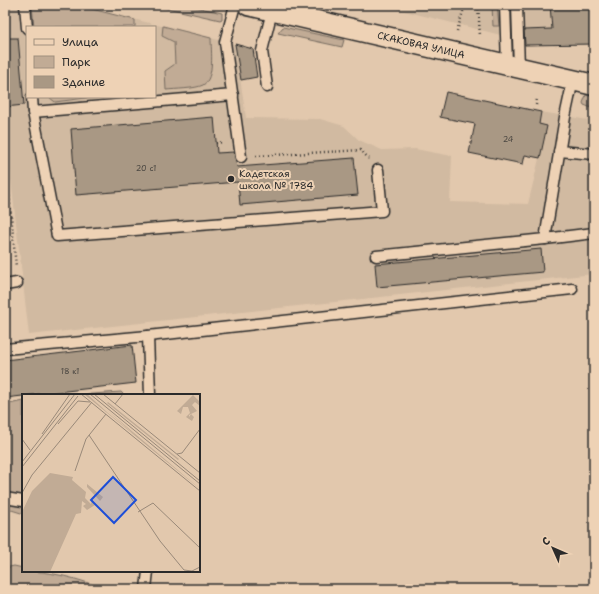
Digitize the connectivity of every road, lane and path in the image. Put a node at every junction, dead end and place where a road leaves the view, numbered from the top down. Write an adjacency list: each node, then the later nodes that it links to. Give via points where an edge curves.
1 (25, 5): 9 (lane)
2 (235, 5): 16 (lane, via 225,42)
3 (248, 5): 8 (street, СКАКОВАЯ УЛИЦА)
4 (465, 5): 10 (path)
5 (478, 5): 11 (path)
6 (505, 5): 12 (lane)
7 (517, 5): 12 (lane)
8 (272, 11): 12 (street, СКАКОВАЯ УЛИЦА); 15 (lane, via 262,51)
9 (27, 26)
10 (456, 34)
11 (480, 40)
12 (513, 66): 13 (street, СКАКОВАЯ УЛИЦА)
13 (573, 80): 14 (street, СКАКОВАЯ УЛИЦА); 21 (lane)
14 (594, 85)
15 (267, 87)
16 (233, 95): 20 (lane); 24 (lane)
17 (32, 98): 20 (lane)
18 (537, 99): 19 (path)
19 (536, 104)
20 (33, 112): 25 (lane, via 57,236 382,211)
21 (559, 151): 23 (lane); 27 (lane)
22 (5, 152): 29 (path)
23 (594, 154)
24 (241, 158): 25 (path, via 361,150)
25 (378, 170)
26 (594, 233): 27 (lane)
27 (545, 239): 28 (lane)
28 (376, 256)
29 (17, 283): 30 (lane)
30 (5, 285)
31 (572, 289): 32 (lane)
32 (148, 336): 33 (lane); 34 (lane)
33 (5, 349)
34 (150, 394)
35 (5, 498): 36 (lane)
36 (22, 501)
37 (148, 572): 38 (lane)
38 (146, 589)

